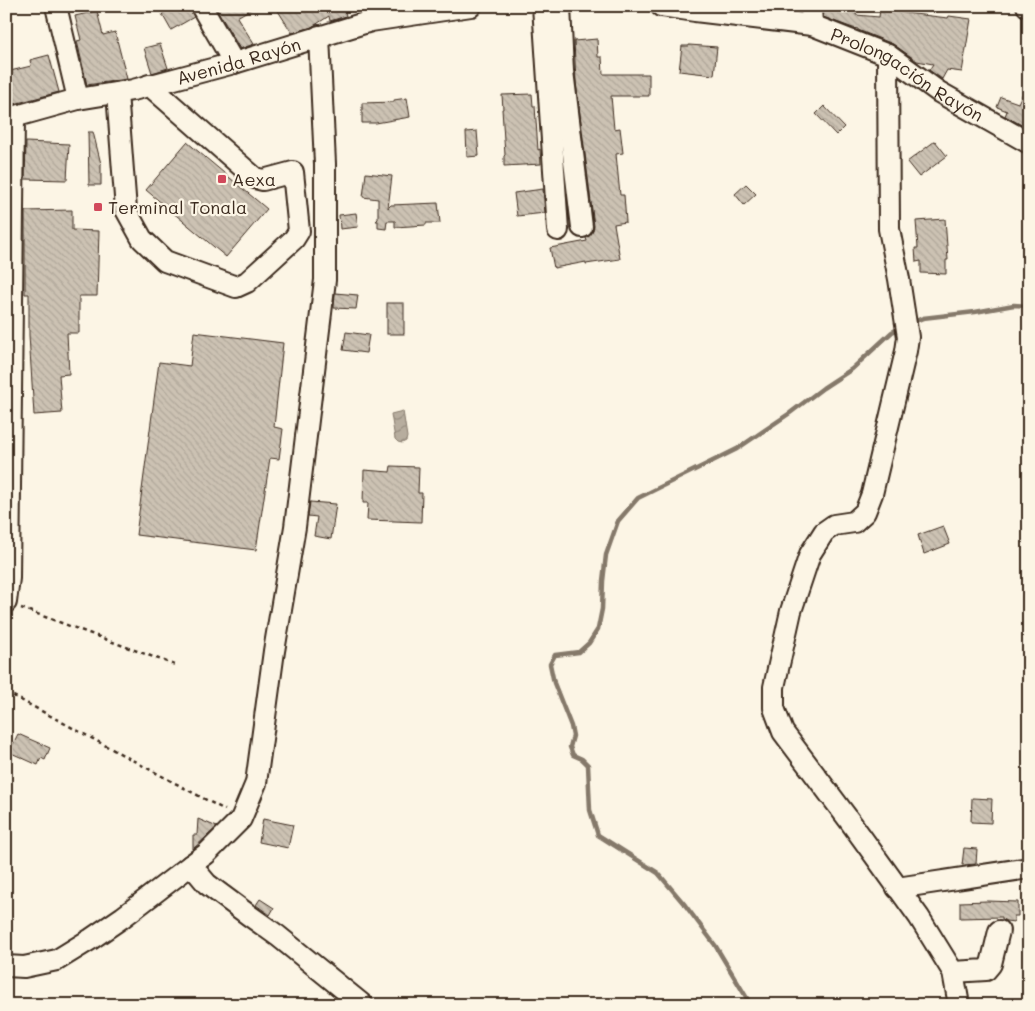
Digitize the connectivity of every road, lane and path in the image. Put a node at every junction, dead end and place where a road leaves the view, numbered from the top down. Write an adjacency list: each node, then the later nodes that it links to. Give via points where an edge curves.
1 (56, 6): 16 (street)
2 (202, 6): 12 (street)
3 (471, 6): 8 (street, Avenida Rayón)
4 (543, 6): 13 (street)
5 (560, 6): 13 (street)
6 (660, 6): 7 (street, Prolongación Rayón)
7 (694, 9): 9 (street, Prolongación Rayón)
8 (368, 14): 10 (street, Avenida Rayón)
9 (812, 16): 11 (street, Prolongación Rayón)
10 (319, 36): 12 (street, Avenida Rayón); 19 (street)
11 (888, 55): 18 (street, Prolongación Rayón, via 939,92); 31 (street, via 889,229 900,279 908,337 906,352 865,512 854,522 834,525 824,532 810,554 791,611 774,687 774,708 783,732)
12 (234, 63): 14 (street, Avenida Rayón)
13 (555, 72): 21 (street); 22 (street)
14 (149, 85): 15 (street, Avenida Rayón); 20 (street, via 255,178 263,180)
15 (117, 93): 16 (street, Avenida Rayón); 20 (street, via 126,210 142,239 165,261 236,287 247,282 299,231)
16 (78, 99): 17 (street, Avenida Rayón)
17 (10, 118): 23 (street)
18 (1029, 144)
19 (324, 164): 20 (street); 28 (street, via 325,280 294,527 256,783)
20 (294, 172)
21 (582, 227)
22 (558, 230)
23 (9, 267): 24 (street)
24 (7, 578): 25 (street)
25 (11, 604): 26 (path)
26 (175, 664)
27 (6, 692): 28 (path)
28 (241, 819): 29 (street)
29 (191, 865): 33 (street, via 123,917 57,960 24,967); 35 (street, via 207,884)
30 (1029, 868): 31 (street)
31 (897, 888): 34 (street)
32 (999, 930): 34 (street, via 991,964 986,970)
33 (6, 966)
34 (953, 972): 36 (street)
35 (363, 1005)
36 (959, 1005)

